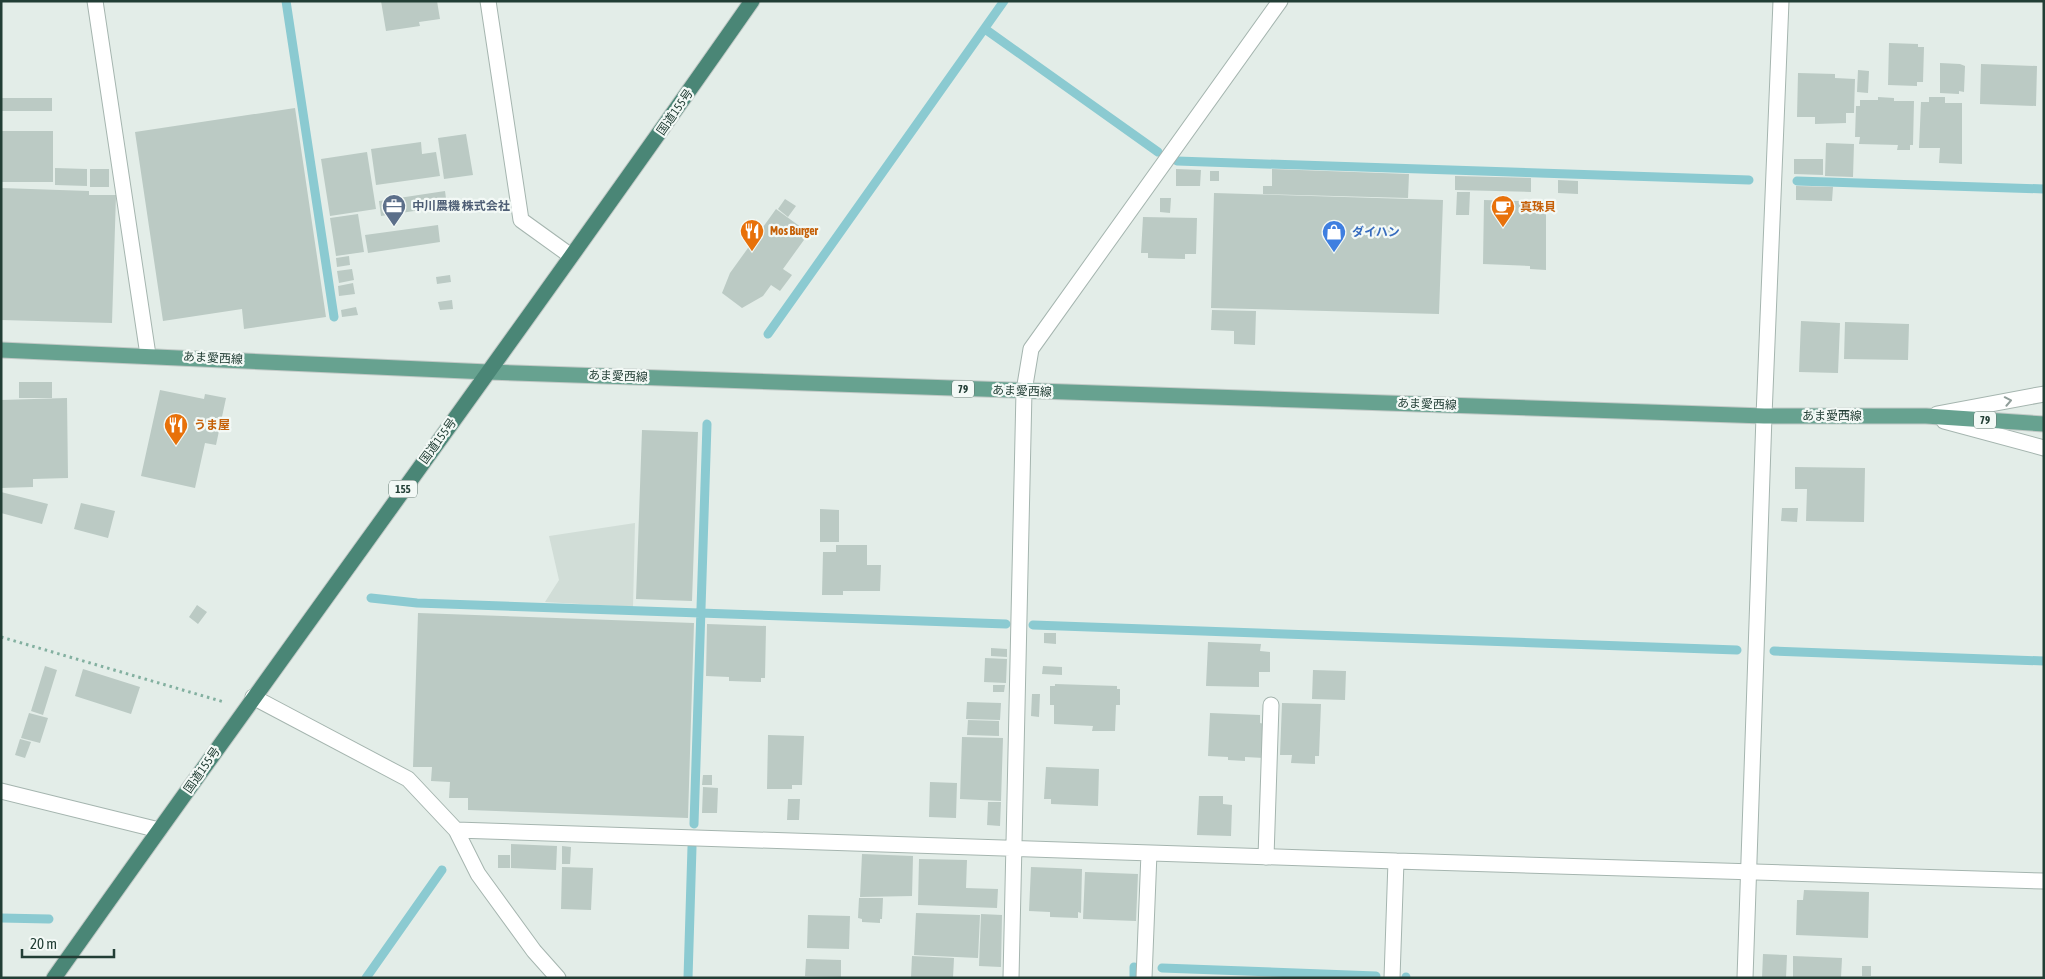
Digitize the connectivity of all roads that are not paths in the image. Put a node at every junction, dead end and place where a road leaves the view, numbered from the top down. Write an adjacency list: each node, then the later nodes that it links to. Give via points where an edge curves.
1 (95, 1): 8 (street)
2 (488, 1): 6 (street, via 522,220)
3 (752, 1): 6 (highway, 国道155号 / 155)
4 (1280, 1): 10 (street, via 1031,349)
5 (1781, 1): 12 (street)
6 (571, 256): 9 (highway, 国道155号 / 155)
7 (1, 350): 8 (main road, あま愛西線 / 79)
8 (148, 355): 9 (main road, あま愛西線 / 79)
9 (488, 372): 10 (main road, あま愛西線 / 79); 16 (highway, 国道155号 / 155)
10 (1024, 391): 12 (main road, あま愛西線 / 79); 21 (street)
11 (2044, 394): 13 (street, one-way to 11)
12 (1764, 416): 13 (main road, あま愛西線 / 79); 25 (street)
13 (1926, 416): 14 (main road, あま愛西線 / 79); 15 (street)
14 (2044, 424)
15 (2044, 448)
16 (249, 703): 19 (highway, 国道155号 / 155); 20 (street, via 408,779)
17 (1271, 705): 23 (street)
18 (1, 791): 19 (street)
19 (159, 830): 27 (highway, 国道155号 / 155)
20 (456, 830): 21 (street); 28 (street, via 478,874 534,951)
21 (1015, 849): 22 (street); 29 (street)
22 (1149, 853): 23 (street); 30 (street)
23 (1266, 857): 24 (street)
24 (1396, 861): 25 (street); 31 (street)
25 (1748, 873): 26 (street); 32 (street)
26 (2044, 881)
27 (54, 978)
28 (558, 978)
29 (1011, 978)
30 (1144, 978)
31 (1392, 978)
32 (1745, 978)

